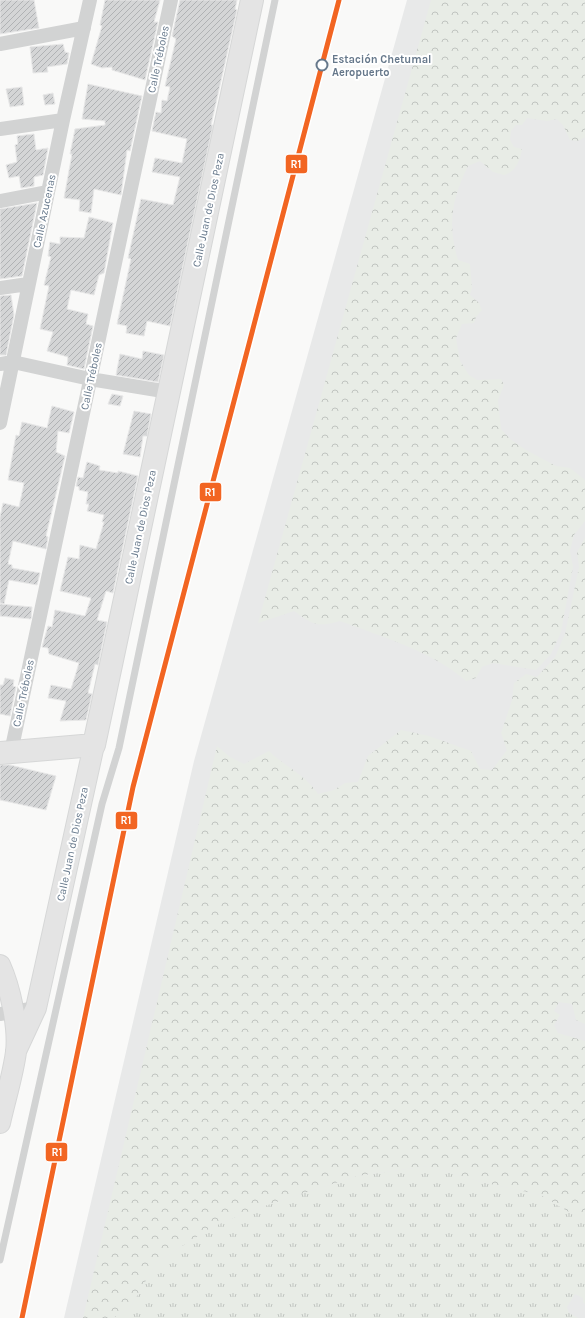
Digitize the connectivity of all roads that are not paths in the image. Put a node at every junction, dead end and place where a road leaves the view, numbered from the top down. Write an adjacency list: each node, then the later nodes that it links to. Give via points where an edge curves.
1 (90, 0): 5 (street, Calle Azucenas)
2 (171, 0): 14 (street, Calle Tréboles)
3 (252, 0): 15 (main road, Calle Juan de Dios Peza)
4 (275, 0): 25 (lane, via 119,748 102,804)
5 (84, 28): 6 (street); 7 (street, Calle Azucenas)
6 (0, 44)
7 (63, 120): 8 (street); 9 (street, Calle Azucenas)
8 (0, 129)
9 (48, 192): 10 (street); 11 (street, Calle Azucenas)
10 (0, 201)
11 (28, 284): 12 (street); 13 (street, Calle Azucenas)
12 (0, 288)
13 (7, 363): 14 (street); 16 (street, Calle Azucenas)
14 (90, 379): 15 (street); 18 (street, Calle Tréboles)
15 (169, 392): 17 (main road, Calle Juan de Dios Peza)
16 (0, 423)
17 (95, 739): 18 (main road); 20 (street, Calle Juan de Dios Peza)
18 (6, 746)
19 (0, 965): 21 (street, Calle Juan de Dios Peza, via 8,982)
20 (36, 1008): 21 (street); 22 (street, Calle Juan de Dios Peza)
21 (7, 1013): 22 (street, Calle Juan de Dios Peza)
22 (16, 1051): 23 (street, Calle Juan de Dios Peza)
23 (3, 1099): 24 (street, Calle Juan de Dios Peza)
24 (0, 1123)
25 (0, 1260)

